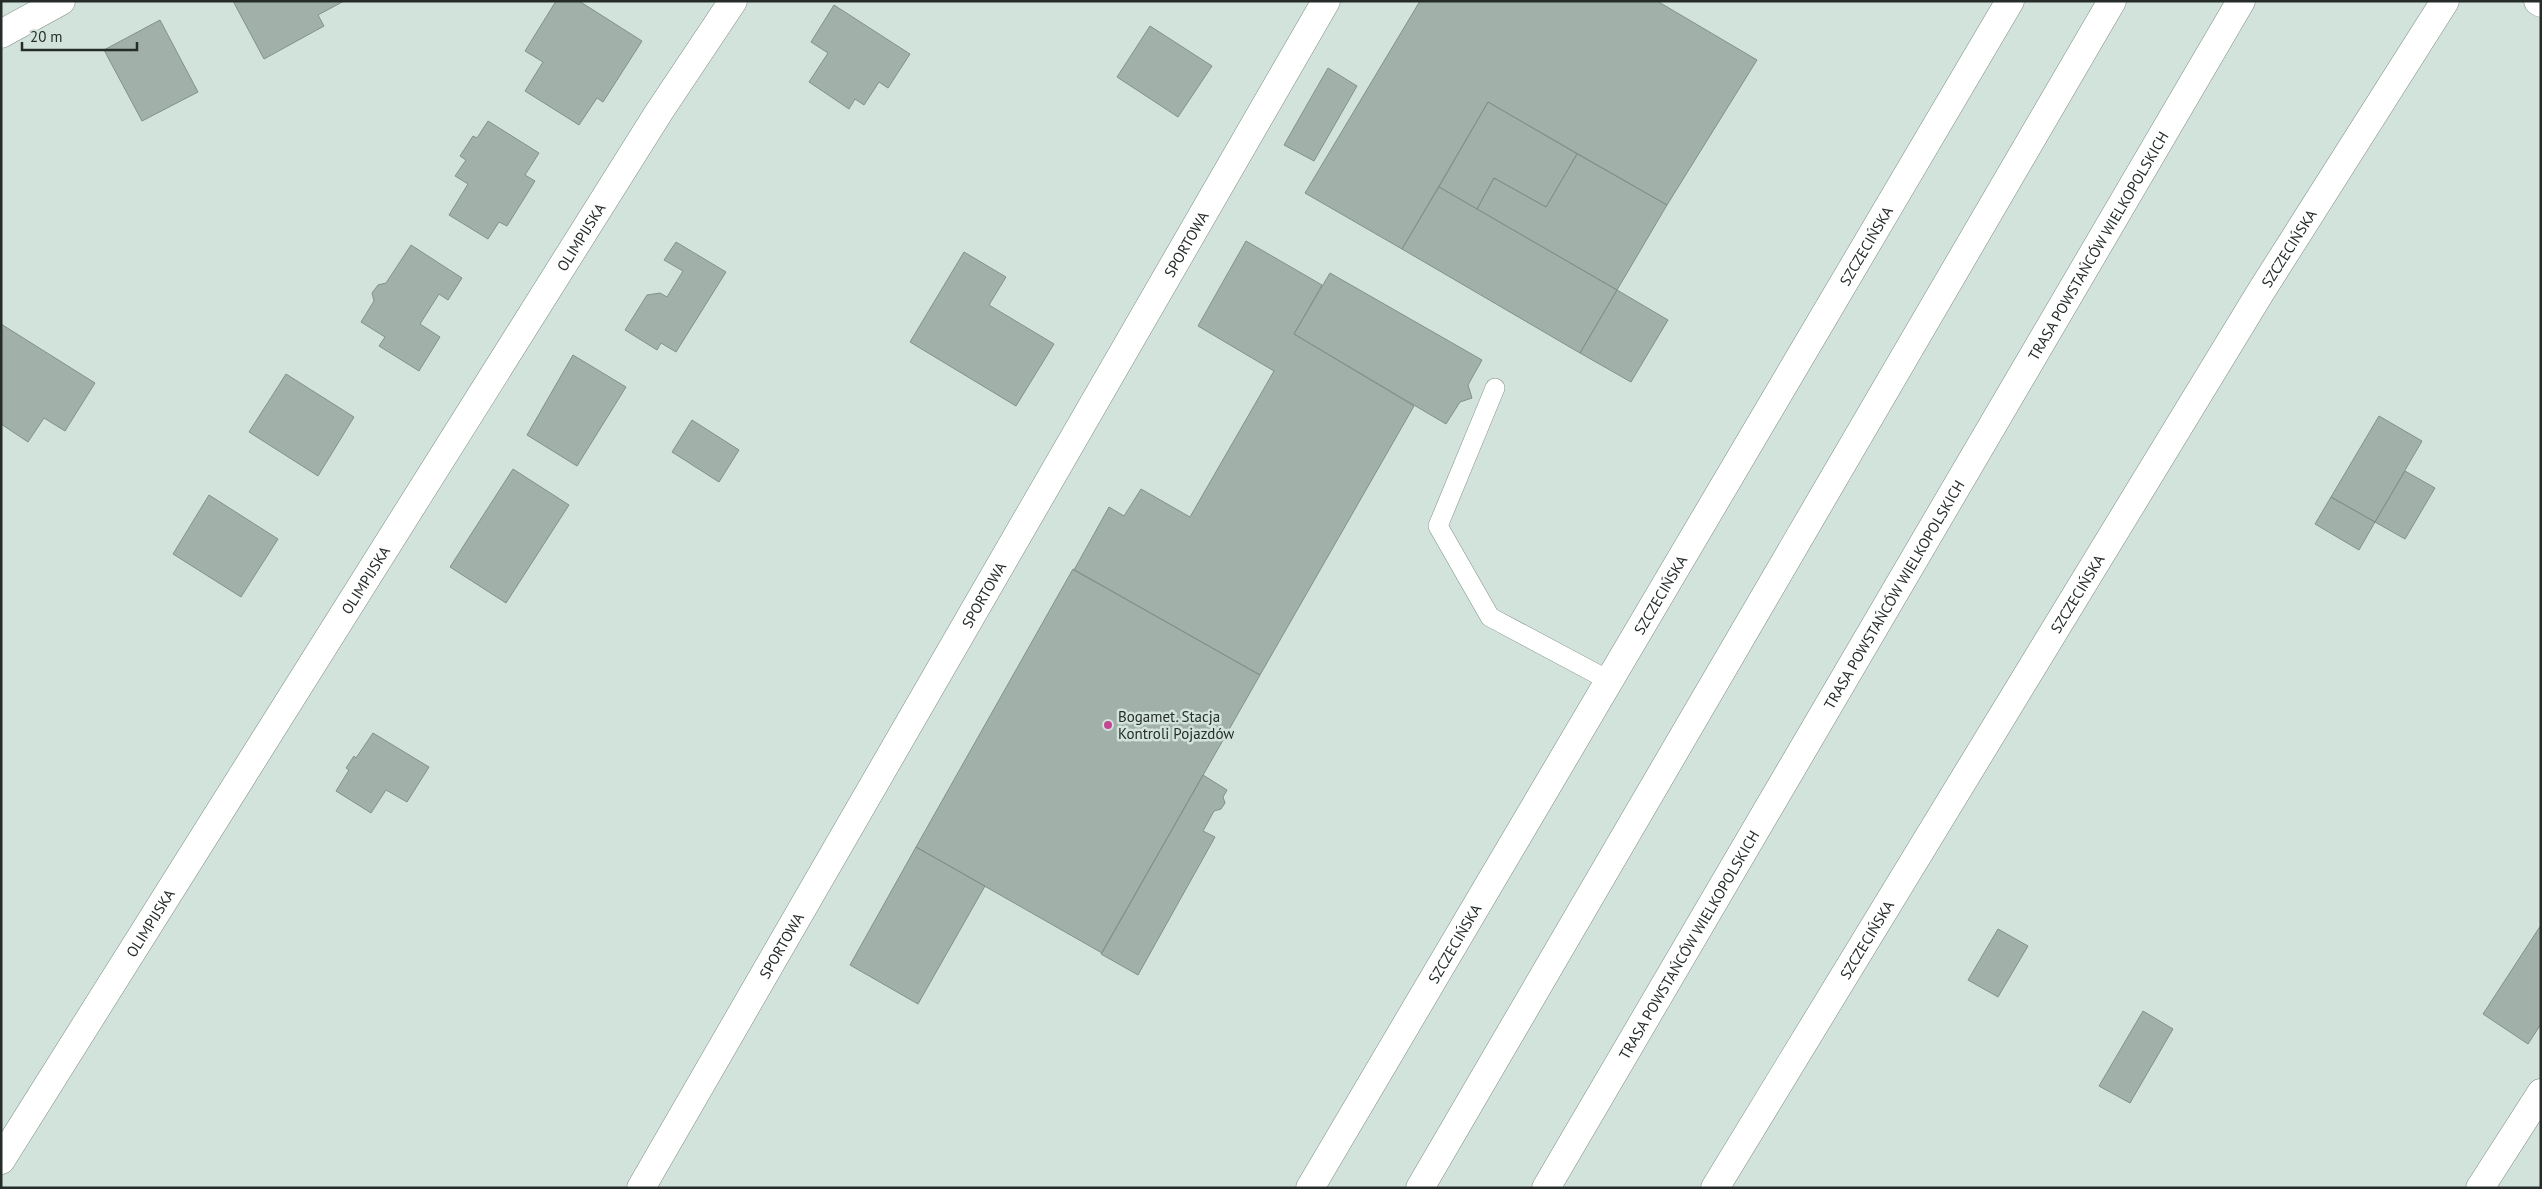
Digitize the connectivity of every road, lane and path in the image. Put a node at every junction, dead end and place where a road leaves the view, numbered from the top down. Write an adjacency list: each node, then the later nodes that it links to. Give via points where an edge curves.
1 (61, 1): 8 (main road)
2 (733, 1): 12 (main road, OLIMPIJSKA, via 654,120)
3 (1326, 1): 13 (main road, SPORTOWA)
4 (2010, 1): 10 (main road, SZCZECIŃSKA)
5 (2112, 1): 15 (main road)
6 (2241, 1): 16 (main road, TRASA POWSTAŃCÓW WIELKOPOLSKICH)
7 (2445, 1): 17 (main road, SZCZECIŃSKA, via 2255,301)
8 (1, 34)
9 (1495, 388): 10 (lane, via 1438,526 1490,617)
10 (1610, 681): 14 (main road, SZCZECIŃSKA)
11 (2541, 1093): 18 (main road)
12 (1, 1160)
13 (641, 1188)
14 (1310, 1188)
15 (1420, 1188)
16 (1546, 1188)
17 (1715, 1188)
18 (2480, 1188)

